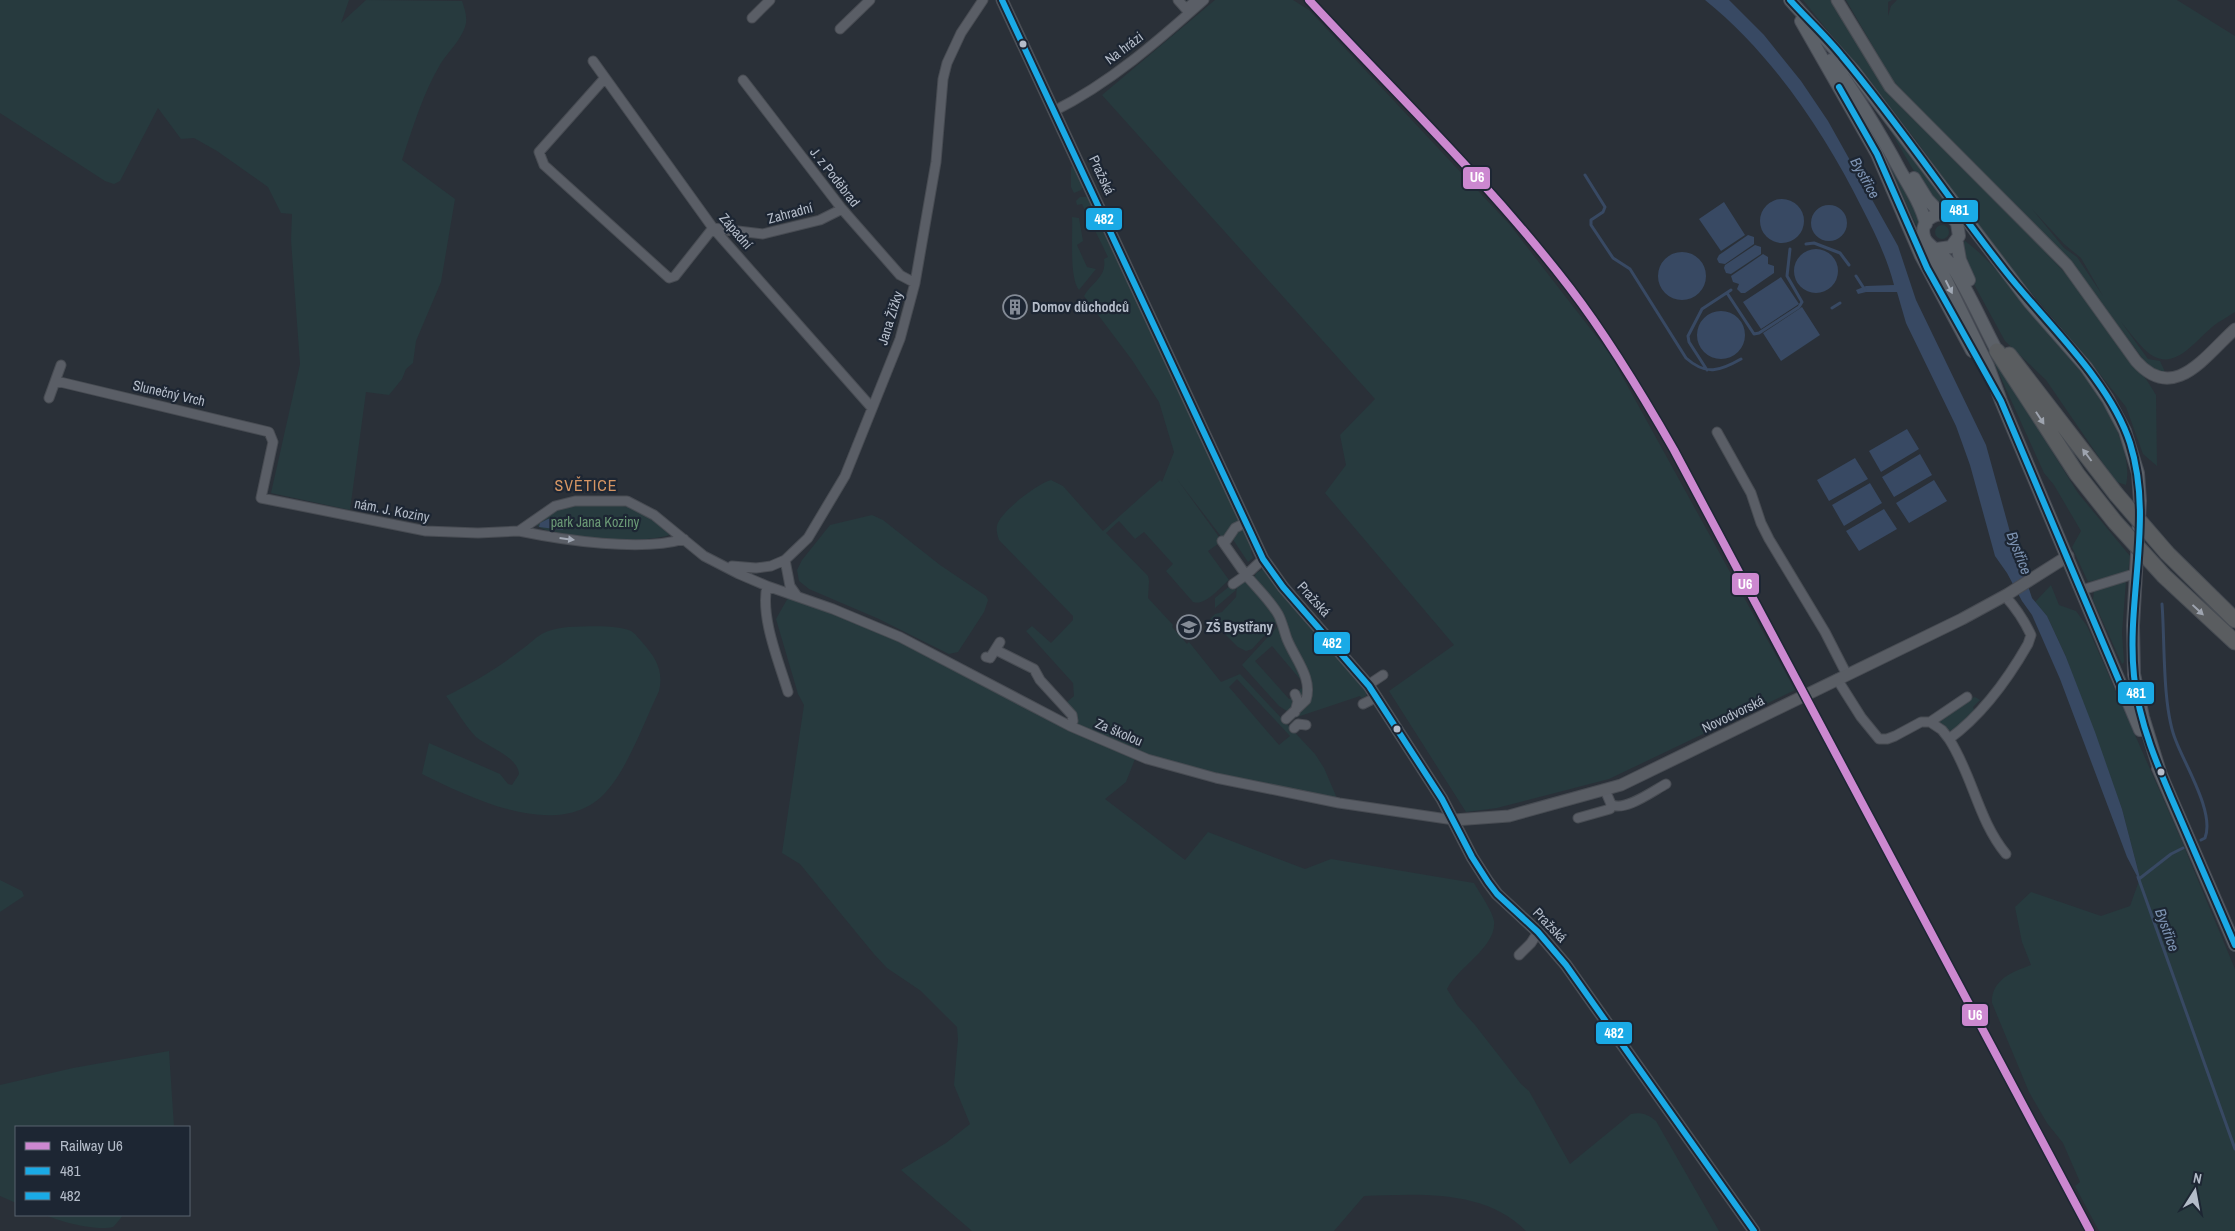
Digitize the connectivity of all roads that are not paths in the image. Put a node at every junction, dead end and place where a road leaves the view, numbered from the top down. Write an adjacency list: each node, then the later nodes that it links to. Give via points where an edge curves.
1 (770, 0): 10 (street)
2 (870, 0): 12 (street)
3 (983, 0): 23 (street, Jana Žižky, via 961,33 943,79 936,162)
4 (1002, 0): 16 (street, Pražská)
5 (1178, 0): 6 (street, via 1186,9)
6 (1196, 0)
7 (1204, 0): 16 (street, Na hrázi, via 1122,67)
8 (1789, 0): 11 (main road)
9 (1837, 0): 25 (street, via 1890,87 2067,265 2136,361 2149,374 2165,380 2180,376)
10 (752, 18)
11 (1805, 21): 18 (main road, via 1865,99 1927,199); 19 (main road, via 1872,121 1920,205); 24 (main road, via 1854,71); 30 (main road, via 1870,140 1927,268)
12 (840, 29)
13 (593, 61): 14 (street, Západní)
14 (604, 79): 20 (street, Západní); 20 (street, via 539,152 544,165 668,278 675,276)
15 (743, 80): 17 (street, J. z Poděbrad)
16 (1054, 111): 34 (street, Pražská)
17 (842, 209): 20 (street, Zahradní, via 820,220 763,234); 23 (street, J. z Poděbrad, via 900,275)
18 (1941, 214): 19 (main road); 21 (main road, via 1955,220)
19 (1926, 224): 22 (main road, via 1924,236)
20 (713, 228): 31 (street, Západní)
21 (1958, 238): 22 (main road, via 1946,250); 24 (main road, via 1976,244); 26 (main road, via 1960,260)
22 (1932, 246): 26 (main road, via 1955,270); 30 (main road, one-way to 30, via 1986,361)
23 (915, 283): 31 (street, Jana Žižky, via 900,339)
24 (2030, 302): 41 (main road, via 2094,378 2129,441 2140,491)
25 (2235, 329)
26 (2000, 348): 48 (highway, one-way to 26, bridge, via 2167,553 2116,494); 49 (highway, one-way to 49, bridge, via 2077,474 2115,522 2164,576)
27 (61, 365): 28 (street)
28 (56, 381): 29 (street); 33 (street, Slunečný Vrch, via 269,432 273,438)
29 (49, 398)
30 (2001, 402): 37 (main road)
31 (872, 408): 38 (street, Jana Žižky, via 845,476 832,499 808,538)
32 (1717, 432): 52 (street, via 1751,493 1769,539 1825,632)
33 (262, 498): 35 (street, nám. J. Koziny, via 436,532)
34 (1245, 523): 39 (street, Pražská); 42 (street, via 1235,528 1223,543)
35 (519, 531): 36 (street, nám. J. Koziny, one-way to 36, via 592,542 640,543); 36 (street, via 555,506 613,500 637,504)
36 (684, 538): 40 (street, via 704,556)
37 (2068, 556): 45 (main road); 46 (street, Novodvorská)
38 (785, 560): 40 (street, Jana Žižky, via 756,568); 47 (street, via 790,586)
39 (1263, 560): 42 (street); 53 (street, Pražská)
40 (719, 563): 44 (street, Za školou)
41 (2137, 573): 45 (street); 66 (main road, via 2134,674 2143,717)
42 (1246, 575): 43 (street); 59 (street, via 1278,614 1308,684 1306,700)
43 (1233, 584)
44 (766, 586): 47 (street, Za školou); 54 (street, via 764,597 768,623)
45 (2082, 590): 66 (main road)
46 (2008, 594): 52 (street, Novodvorská); 65 (street, via 2031,635 2028,644 1989,700)
47 (797, 596): 63 (street, Za školou, via 900,637)
48 (2235, 620)
49 (2235, 642)
50 (986, 657): 63 (street, via 990,658 998,646 1034,669 1072,715)
51 (1383, 675): 53 (street)
52 (1842, 677): 61 (street, via 1862,717 1879,739 1895,736 1921,722); 68 (street, Novodvorská)
53 (1368, 685): 56 (street, Pražská)
54 (788, 692)
55 (1295, 694): 59 (street, via 1298,701)
56 (1377, 697): 58 (street); 71 (street, Pražská)
57 (1967, 697): 61 (street)
58 (1363, 704)
59 (1295, 712): 60 (street)
60 (1286, 719)
61 (1930, 722): 65 (street)
62 (1306, 725): 64 (street, via 1298,724)
63 (1070, 726): 71 (street, Za školou, via 1147,759 1216,778 1339,803)
64 (1294, 728)
65 (1949, 739): 72 (street, via 1963,763 1993,838)
66 (2161, 774): 74 (main road)
67 (1666, 784): 69 (street, via 1626,806)
68 (1605, 790): 69 (street); 71 (street, Novodvorská, via 1509,816)
69 (1610, 804): 70 (street, via 1607,811)
70 (1578, 818)
71 (1454, 820): 73 (street, Pražská, via 1488,882)
72 (2006, 854)
73 (1538, 932): 75 (street); 76 (street, Pražská, via 1566,965)
74 (2235, 945)
75 (1519, 955)
76 (1754, 1231)

